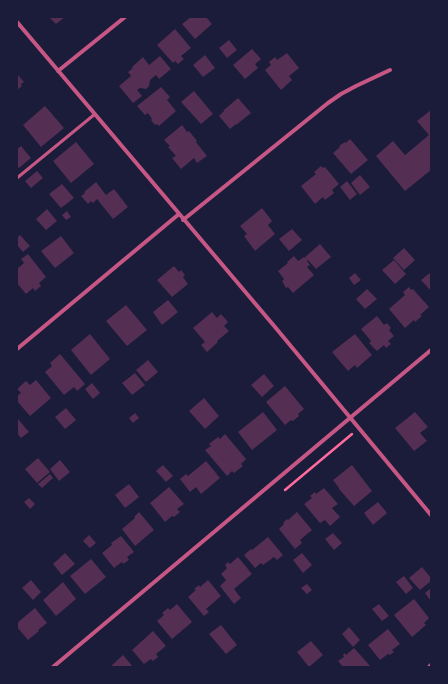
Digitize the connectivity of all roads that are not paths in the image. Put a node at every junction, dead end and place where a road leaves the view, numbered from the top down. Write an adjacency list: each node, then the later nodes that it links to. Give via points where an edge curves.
1 (125, 17): 4 (street)
2 (17, 22): 4 (street)
3 (390, 70): 8 (street, via 328,103)
4 (58, 71): 5 (street)
5 (95, 114): 6 (lane); 7 (street)
6 (17, 178)
7 (179, 214): 8 (street); 9 (street)
8 (183, 220): 11 (street)
9 (17, 349)
10 (431, 350): 11 (street)
11 (350, 418): 12 (street); 14 (street)
12 (431, 515)
13 (431, 665): 15 (street)
14 (52, 667)
15 (428, 667)

